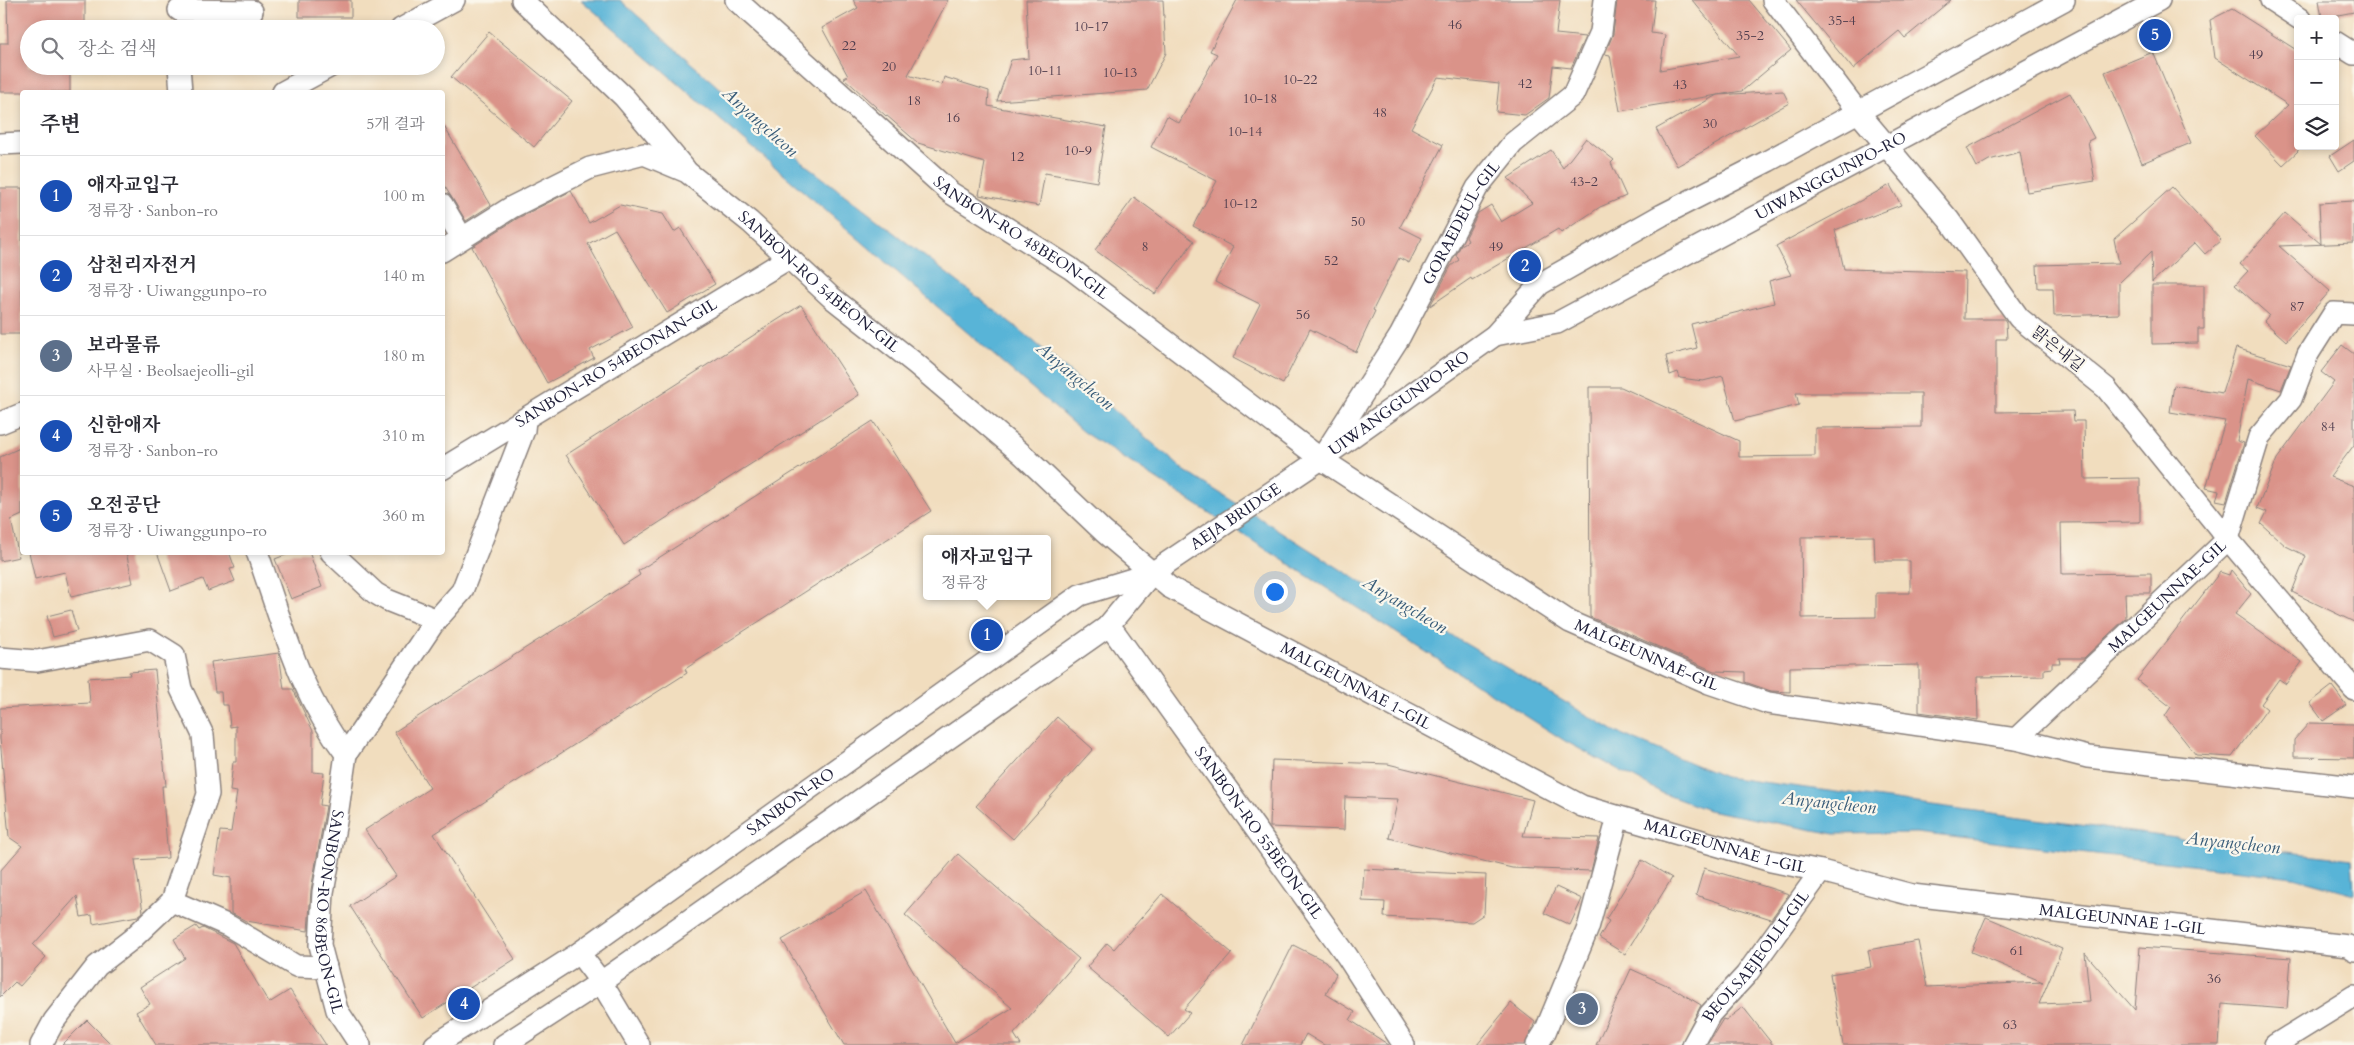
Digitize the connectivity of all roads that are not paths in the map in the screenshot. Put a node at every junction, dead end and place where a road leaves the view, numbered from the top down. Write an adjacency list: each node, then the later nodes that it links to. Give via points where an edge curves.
1 (454, 0): 12 (street)
2 (522, 0): 23 (street, via 624,97)
3 (736, 0): 33 (street, SANBON-RO 48BEON-GIL, via 951,193 1070,268)
4 (1605, 0): 33 (street, GORAEDEUL-GIL, via 1601,32 1573,95 1513,143 1477,188 1400,336)
5 (1773, 0): 19 (street, 맑은내길)
6 (2064, 0): 19 (street, UIWANGGUNPO-RO)
7 (2159, 0): 22 (street, UIWANGGUNPO-RO)
8 (2271, 0): 11 (street)
9 (252, 11): 10 (street)
10 (180, 13)
11 (2294, 15)
12 (417, 20)
13 (2339, 45): 14 (street)
14 (2354, 54)
15 (180, 75): 17 (street)
16 (314, 75): 18 (street)
17 (181, 90)
18 (286, 90)
19 (1858, 112): 22 (street, 맑은내길); 29 (street, UIWANGGUNPO-RO, via 1662,215 1540,284)
20 (20, 143): 21 (street)
21 (0, 144)
22 (1888, 147): 29 (street, UIWANGGUNPO-RO, via 1794,194 1557,323); 36 (street, 맑은내길, via 1949,220 2019,318 2106,388)
23 (688, 172): 25 (street, SANBON-RO 54BEON-GIL, via 644,154 590,168 512,207); 27 (street, SANBON-RO 54BEON-GIL)
24 (445, 209): 25 (street)
25 (462, 238): 26 (street, SANBON-RO 54BEON-GIL)
26 (445, 249)
27 (789, 258): 31 (street, SANBON-RO 54BEONAN-GIL); 39 (street, SANBON-RO 54BEON-GIL, via 831,297)
28 (2354, 314): 36 (street, MALGEUNNAE-GIL, via 2334,313 2308,354 2291,400 2259,437)
29 (1495, 335): 33 (street, UIWANGGUNPO-RO)
30 (20, 415): 32 (street)
31 (525, 420): 34 (street, SANBON-RO 54BEONAN-GIL); 40 (street, via 462,591)
32 (0, 423)
33 (1321, 459): 35 (street, UIWANGGUNPO-RO); 44 (street, MALGEUNNAE-GIL, via 1570,622 1709,683 1768,703)
34 (445, 467)
35 (1302, 471): 39 (street, AEJA BRIDGE)
36 (2228, 539): 43 (street, 맑은내길); 44 (street, MALGEUNNAE-GIL)
37 (258, 555): 45 (street, via 304,688 329,732)
38 (334, 555): 40 (street, via 375,593)
39 (1160, 568): 41 (street); 47 (street, MALGEUNNAE 1-GIL, via 1169,587 1244,628 1573,801); 51 (street, SANBON-RO, via 1080,595)
40 (437, 620): 45 (street)
41 (1107, 627): 53 (street); 60 (street, SANBON-RO 55BEON-GIL, via 1115,633 1346,956)
42 (0, 658): 49 (street, via 37,661 150,640 174,655 181,689 203,736 208,794)
43 (2354, 689)
44 (2016, 739): 46 (street, MALGEUNNAE-GIL, via 2088,757)
45 (346, 754): 52 (street, SANBON-RO 86BEON-GIL, via 323,892 320,945)
46 (2354, 787)
47 (1618, 816): 48 (street, MALGEUNNAE 1-GIL, via 1771,862); 61 (street, via 1588,928)
48 (1821, 871): 50 (street, MALGEUNNAE 1-GIL, via 1912,895 2348,946); 62 (street, BEOLSAEJEOLLI-GIL, via 1746,975 1710,1014)
49 (172, 902): 52 (street, via 228,926 296,966); 55 (street, via 97,966 54,1021)
50 (2354, 950)
51 (579, 953): 53 (street); 57 (street, SANBON-RO)
52 (326, 967): 56 (street, SANBON-RO 86BEON-GIL, via 338,1010)
53 (601, 982): 58 (street); 59 (street)
54 (2354, 996): 63 (street)
55 (41, 1045)
56 (360, 1045)
57 (435, 1045)
58 (504, 1045)
59 (639, 1045)
60 (1404, 1045)
61 (1537, 1045)
62 (1693, 1045)
63 (2275, 1045)

